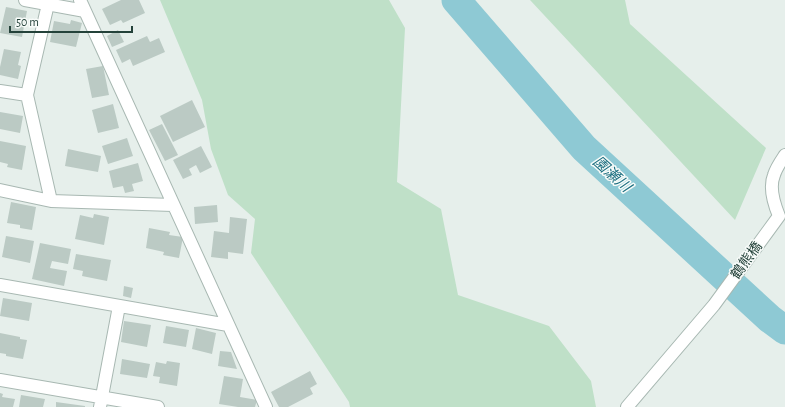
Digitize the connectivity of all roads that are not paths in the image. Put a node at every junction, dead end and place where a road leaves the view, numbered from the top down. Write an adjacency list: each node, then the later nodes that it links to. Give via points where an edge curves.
1 (25, 0): 3 (street)
2 (80, 0): 4 (street)
3 (48, 4): 4 (street); 6 (street)
4 (85, 11): 10 (street)
5 (0, 91): 6 (street)
6 (27, 95): 9 (street)
7 (785, 155): 18 (street, 鶴熊橋, via 773,175 772,189 779,216 714,305)
8 (0, 190): 9 (street)
9 (51, 201): 10 (street)
10 (173, 205): 13 (street)
11 (0, 285): 12 (street)
12 (119, 306): 13 (street); 15 (street)
13 (228, 326): 17 (street)
14 (0, 380): 15 (street)
15 (101, 403): 16 (street)
16 (158, 407)
17 (266, 407)
18 (627, 407)

